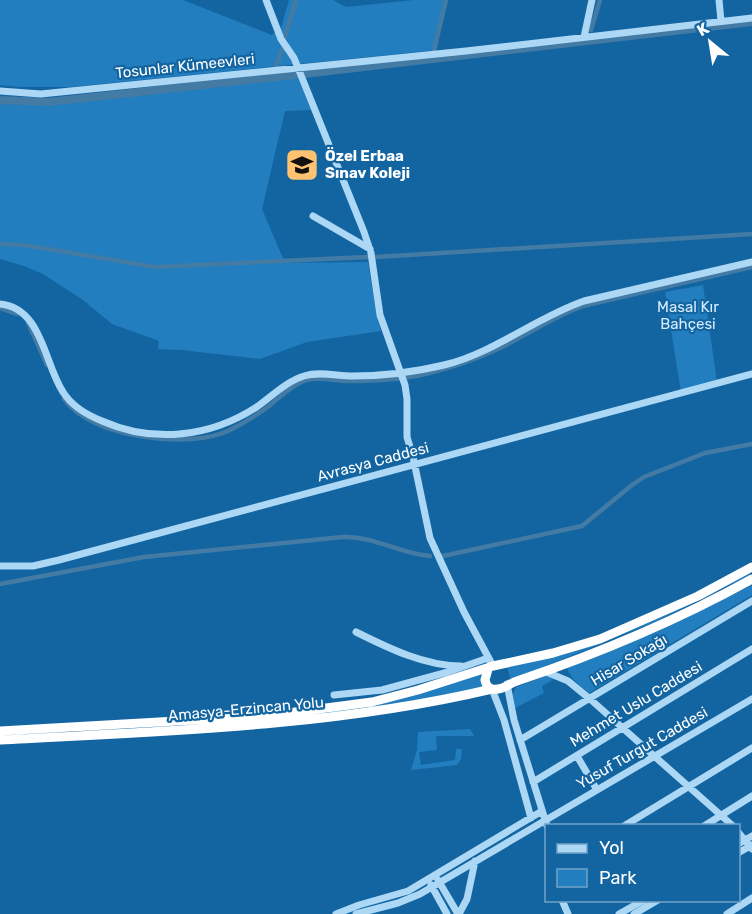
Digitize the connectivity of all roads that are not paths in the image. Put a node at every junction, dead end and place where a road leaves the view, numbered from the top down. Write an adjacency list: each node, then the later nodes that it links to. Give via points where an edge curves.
1 (266, 0): 7 (street, via 278,34)
2 (591, 0): 6 (street)
3 (719, 0): 5 (street)
4 (752, 18): 5 (street, Tosunlar Kümeevleri)
5 (721, 21): 6 (street, Tosunlar Kümeevleri)
6 (584, 37): 7 (street, Tosunlar Kümeevleri)
7 (298, 68): 8 (street, Tosunlar Kümeevleri, via 41,94); 10 (street)
8 (0, 92)
9 (313, 216): 10 (street)
10 (370, 249): 13 (street, via 380,315)
11 (752, 262): 13 (street, via 584,301 471,356)
12 (0, 304): 13 (street, via 17,309 34,326 70,400 92,417 142,433 176,435 225,424 306,375)
13 (401, 373): 15 (street, via 407,399 407,437)
14 (752, 374): 15 (street, Avrasya Caddesi)
15 (415, 465): 16 (street, Avrasya Caddesi, via 59,560 33,566); 23 (street, via 433,547)
16 (0, 566)
17 (752, 567): 23 (highway, Amasya-Erzincan Yolu, via 698,596 600,639)
18 (752, 579): 22 (highway, via 673,618)
19 (752, 601): 30 (street, Hisar Sokağı)
20 (356, 632): 24 (street, via 416,658)
21 (752, 649): 32 (street, Mehmet Uslu Caddesi)
22 (561, 664): 25 (highway); 27 (street)
23 (492, 665): 24 (street); 26 (highway); 28 (highway, via 484,680); 33 (highway, Amasya-Erzincan Yolu, via 394,697 330,709)
24 (465, 666): 29 (street, via 382,690)
25 (544, 671): 26 (highway); 27 (street)
26 (507, 677): 28 (highway, via 501,689); 35 (street)
27 (568, 681): 30 (street)
28 (492, 689): 34 (highway, Amasya-Erzincan Yolu, via 391,710 299,722); 45 (street)
29 (334, 695)
30 (590, 699): 32 (street); 35 (street, Hisar Sokağı)
31 (752, 699): 38 (street, Yusuf Turgut Caddesi)
32 (625, 728): 37 (street, Mehmet Uslu Caddesi); 38 (street)
33 (0, 731)
34 (0, 740)
35 (520, 740): 39 (street)
36 (752, 748): 40 (street)
37 (577, 756): 39 (street, Mehmet Uslu Caddesi); 41 (street)
38 (657, 756): 40 (street); 41 (street, Yusuf Turgut Caddesi)
39 (533, 782): 43 (street)
40 (690, 786): 44 (street); 47 (street)
41 (597, 790): 46 (street, Yusuf Turgut Caddesi)
42 (752, 796): 44 (street)
43 (542, 811): 45 (street); 46 (street)
44 (722, 814): 48 (street); 49 (street)
45 (531, 818): 51 (street)
46 (546, 822): 50 (street, Yusuf Turgut Caddesi)
47 (627, 824)
48 (706, 824)
49 (732, 824)
50 (475, 861): 51 (street, Yusuf Turgut Caddesi); 60 (street, via 467,899)
51 (438, 879): 52 (street); 60 (street)
52 (430, 884): 57 (street); 58 (street, via 409,899); 59 (street)
53 (752, 898): 56 (street)
54 (640, 902): 61 (street)
55 (655, 902): 62 (street)
56 (732, 913)
57 (336, 914)
58 (356, 914)
59 (447, 914)
60 (459, 914)
61 (619, 914)
62 (634, 914)

